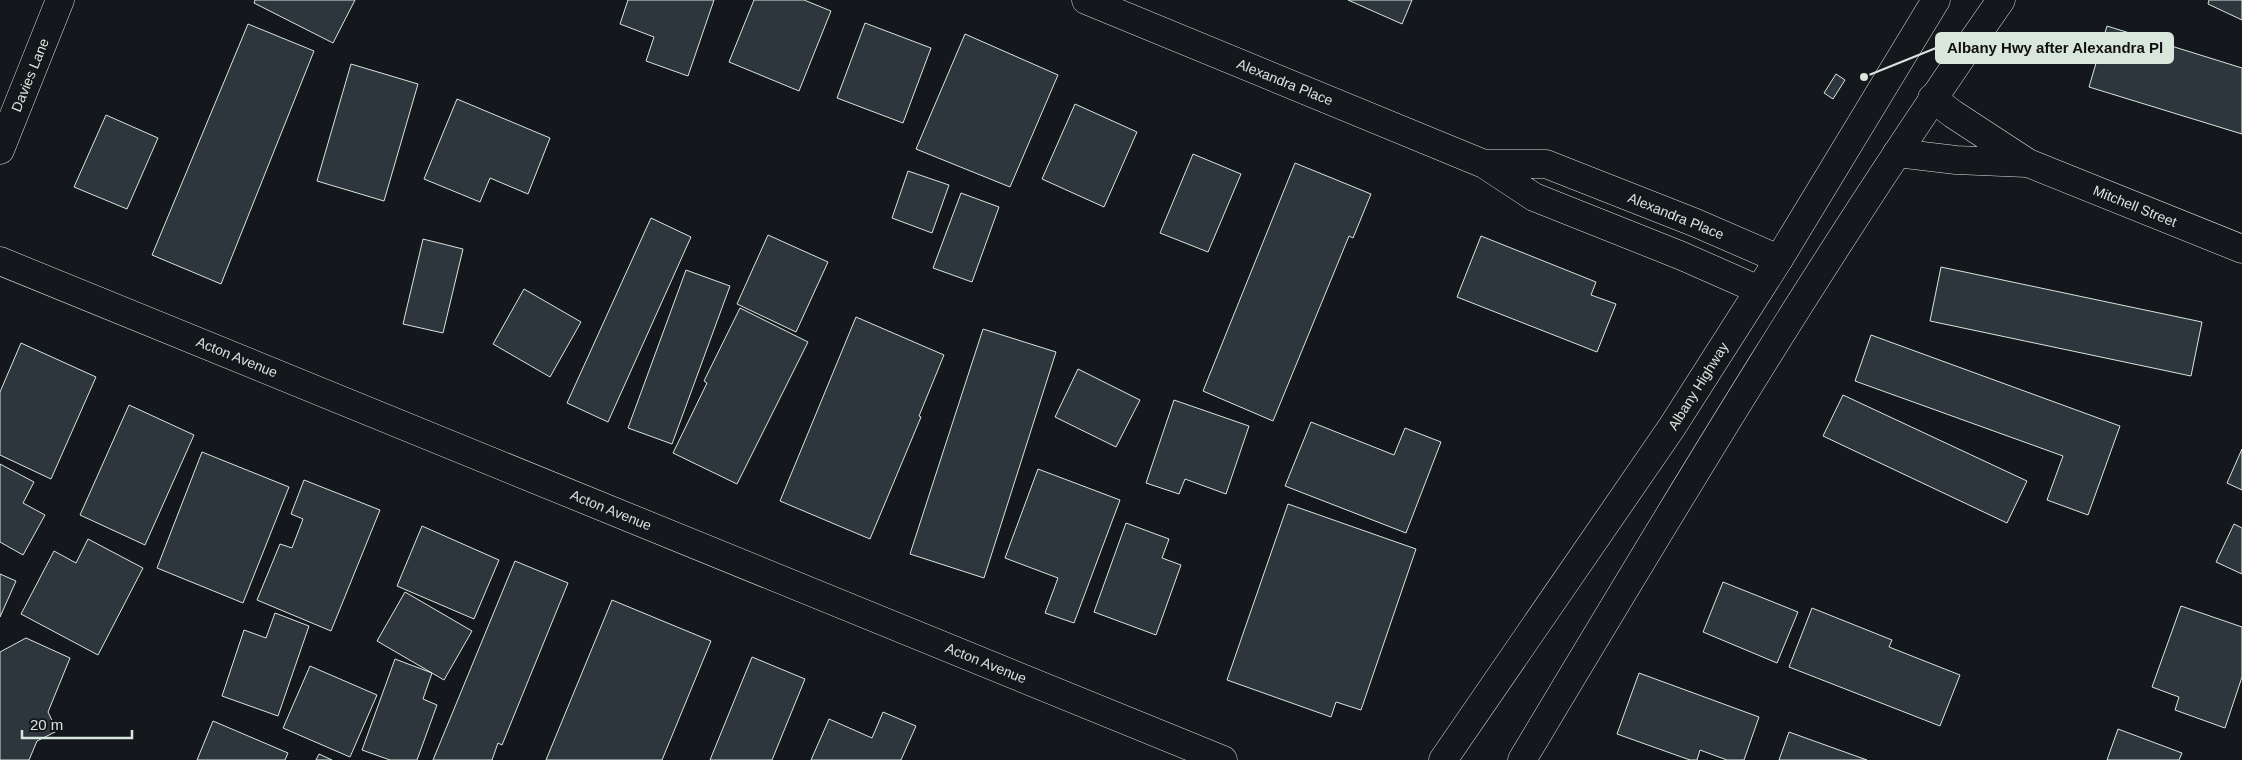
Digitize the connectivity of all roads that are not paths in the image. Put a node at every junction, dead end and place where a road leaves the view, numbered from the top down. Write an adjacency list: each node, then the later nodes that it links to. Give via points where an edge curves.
1 (60, 0): 6 (main road, Davies Lane)
2 (1086, 0): 9 (main road, Alexandra Place)
3 (1936, 0): 11 (main road, Albany Highway)
4 (2000, 0): 5 (main road)
5 (1932, 98): 7 (main road); 8 (main road, Mitchell Street)
6 (0, 150)
7 (1897, 153): 8 (main road, Mitchell Street); 16 (main road, via 1714,439)
8 (2028, 163): 10 (main road, Mitchell Street)
9 (1484, 164): 11 (main road, Alexandra Place, via 1546,164); 13 (main road, Alexandra Place, via 1534,197)
10 (2242, 249)
11 (1779, 259): 13 (main road, Albany Highway)
12 (0, 261): 14 (main road, Acton Avenue)
13 (1759, 290): 15 (main road, Albany Highway, via 1672,427)
14 (1223, 760)
15 (1442, 760)
16 (1522, 760)

